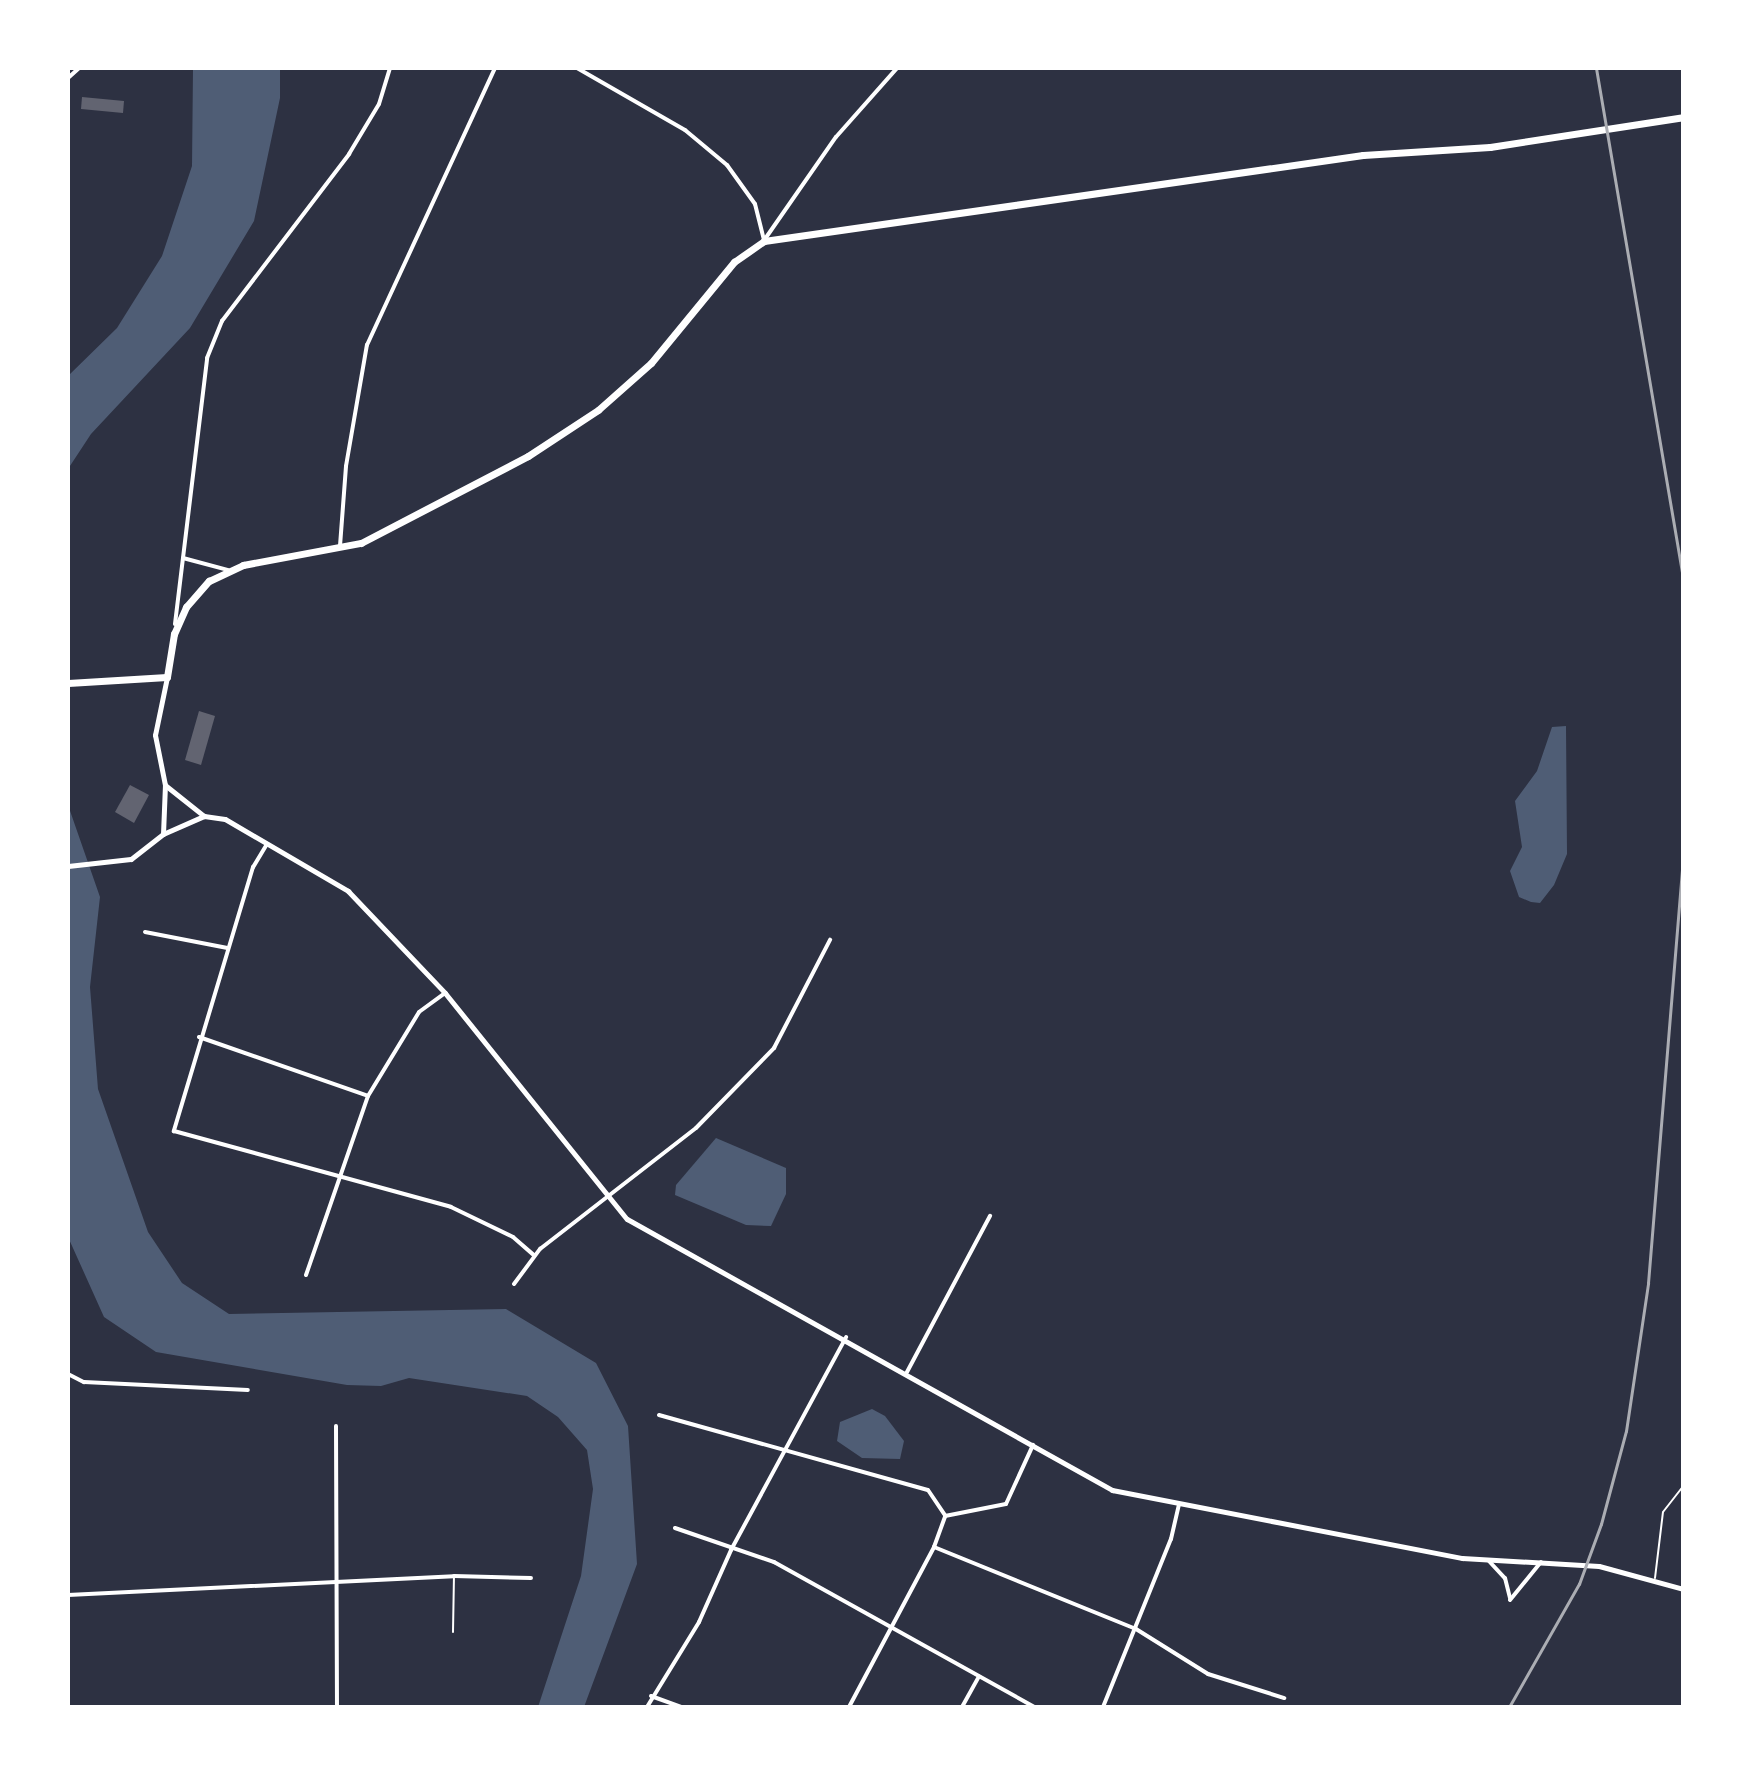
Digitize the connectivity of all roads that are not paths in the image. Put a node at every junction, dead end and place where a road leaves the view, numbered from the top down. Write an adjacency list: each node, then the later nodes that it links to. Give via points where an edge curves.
1 (79, 68): 6 (street)
2 (390, 68): 12 (street, via 379,104 350,152 222,321 207,358)
3 (495, 68): 11 (street, via 367,345 346,466)
4 (577, 68): 10 (street, via 685,130 727,165 755,204)
5 (897, 68): 10 (street, via 836,137)
6 (68, 78)
7 (68, 101): 8 (street)
8 (68, 112)
9 (1683, 117): 10 (main road, via 1575,135 1363,155)
10 (764, 241): 11 (main road, via 734,262 651,363 598,410 528,456 361,543)
11 (340, 548): 13 (main road)
12 (183, 558): 13 (street); 14 (street)
13 (231, 571): 14 (main road, via 209,581 186,607)
14 (174, 634): 15 (main road)
15 (167, 677): 16 (main road); 17 (street, via 155,735)
16 (68, 683)
17 (165, 785): 18 (street); 19 (street)
18 (204, 816): 19 (street); 20 (street, via 225,819)
19 (163, 834): 21 (street, via 131,859)
20 (267, 844): 24 (street, via 253,867); 25 (street, via 348,891)
21 (68, 866)
22 (145, 932): 24 (street)
23 (830, 940): 29 (street, via 774,1048 696,1128)
24 (227, 948): 26 (street)
25 (445, 993): 27 (street, via 419,1012); 29 (street)
26 (199, 1037): 27 (street); 28 (street, via 174,1131)
27 (368, 1096): 28 (street)
28 (341, 1174): 31 (street, via 451,1207 513,1237); 32 (street)
29 (604, 1195): 31 (street); 34 (street, via 659,1241)
30 (990, 1216): 35 (street)
31 (534, 1255): 33 (street)
32 (306, 1275)
33 (514, 1284)
34 (846, 1337): 35 (street); 41 (street)
35 (907, 1372): 40 (street)
36 (68, 1374): 37 (street, via 84,1382)
37 (248, 1390)
38 (659, 1415): 41 (street)
39 (336, 1426): 53 (street)
40 (1033, 1444): 43 (street, via 1112,1490); 44 (street, via 1006,1504)
41 (781, 1453): 44 (street, via 928,1490); 47 (street)
42 (1683, 1486): 52 (lane, via 1663,1512)
43 (1179, 1505): 48 (street); 57 (street)
44 (945, 1516): 46 (street)
45 (675, 1528): 47 (street)
46 (934, 1547): 56 (street); 57 (street)
47 (731, 1550): 56 (street, via 774,1562); 60 (street, via 699,1622)
48 (1488, 1560): 49 (street); 49 (street, via 1505,1578 1510,1600)
49 (1542, 1561): 52 (street)
50 (454, 1576): 51 (street); 53 (street); 58 (lane)
51 (531, 1578)
52 (1655, 1578): 54 (street)
53 (336, 1583): 55 (street); 62 (street)
54 (1683, 1589)
55 (68, 1595)
56 (891, 1627): 59 (street); 65 (street)
57 (1136, 1629): 61 (street, via 1208,1674); 68 (street)
58 (453, 1632)
59 (979, 1676): 66 (street); 67 (street)
60 (651, 1696): 63 (street); 64 (street)
61 (1284, 1698)
62 (337, 1707)
63 (647, 1707)
64 (681, 1707)
65 (849, 1707)
66 (962, 1707)
67 (1034, 1707)
68 (1103, 1707)

